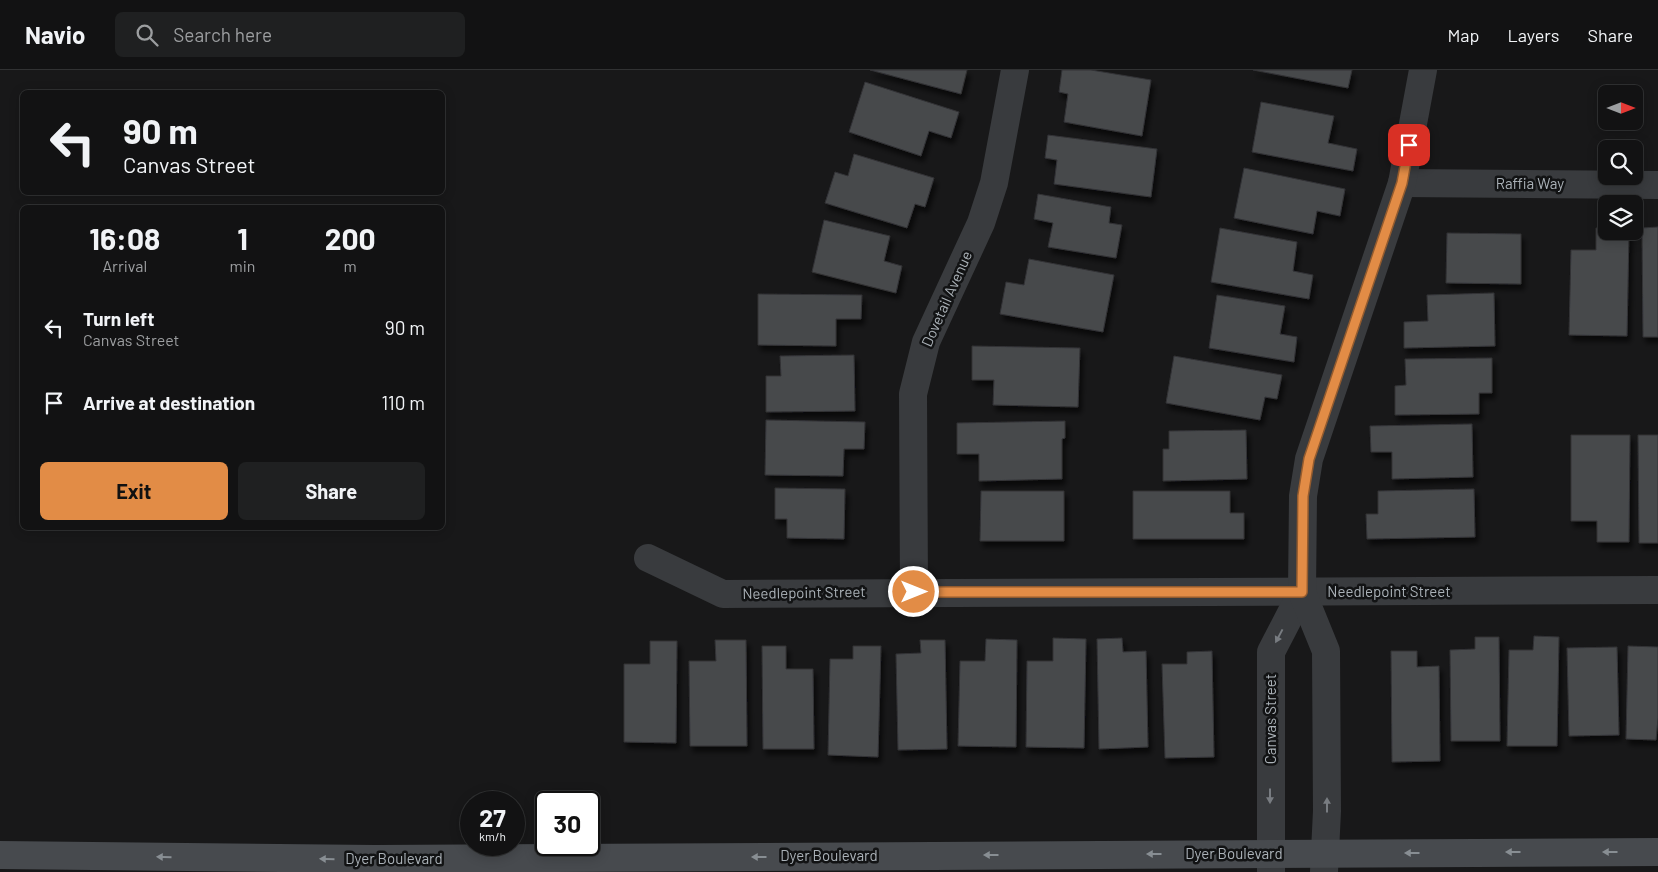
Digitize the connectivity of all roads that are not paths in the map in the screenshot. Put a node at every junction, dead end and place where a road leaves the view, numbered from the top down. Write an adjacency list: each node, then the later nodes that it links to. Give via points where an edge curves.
1 (1015, 70): 7 (street, Dovetail Avenue, via 994,183 981,224 926,342 913,394)
2 (1423, 70): 3 (street, Canvas Street)
3 (1402, 183): 4 (street, Raffia Way); 8 (street, Canvas Street, via 1309,459 1303,496)
4 (1658, 185)
5 (648, 558): 7 (street, Needlepoint Street, via 724,594)
6 (1658, 590): 8 (street, Needlepoint Street)
7 (914, 592): 8 (street, Needlepoint Street)
8 (1302, 592): 11 (street, Canvas Street, one-way to 11, via 1271,652); 12 (street, Canvas Street, one-way to 8, via 1327,811 1326,651)
9 (1658, 852): 12 (main road, Dyer Boulevard, one-way to 12)
10 (0, 855): 11 (main road, Dyer Boulevard, one-way to 10)
11 (1271, 863): 12 (main road, Dyer Boulevard)
12 (1324, 863)

